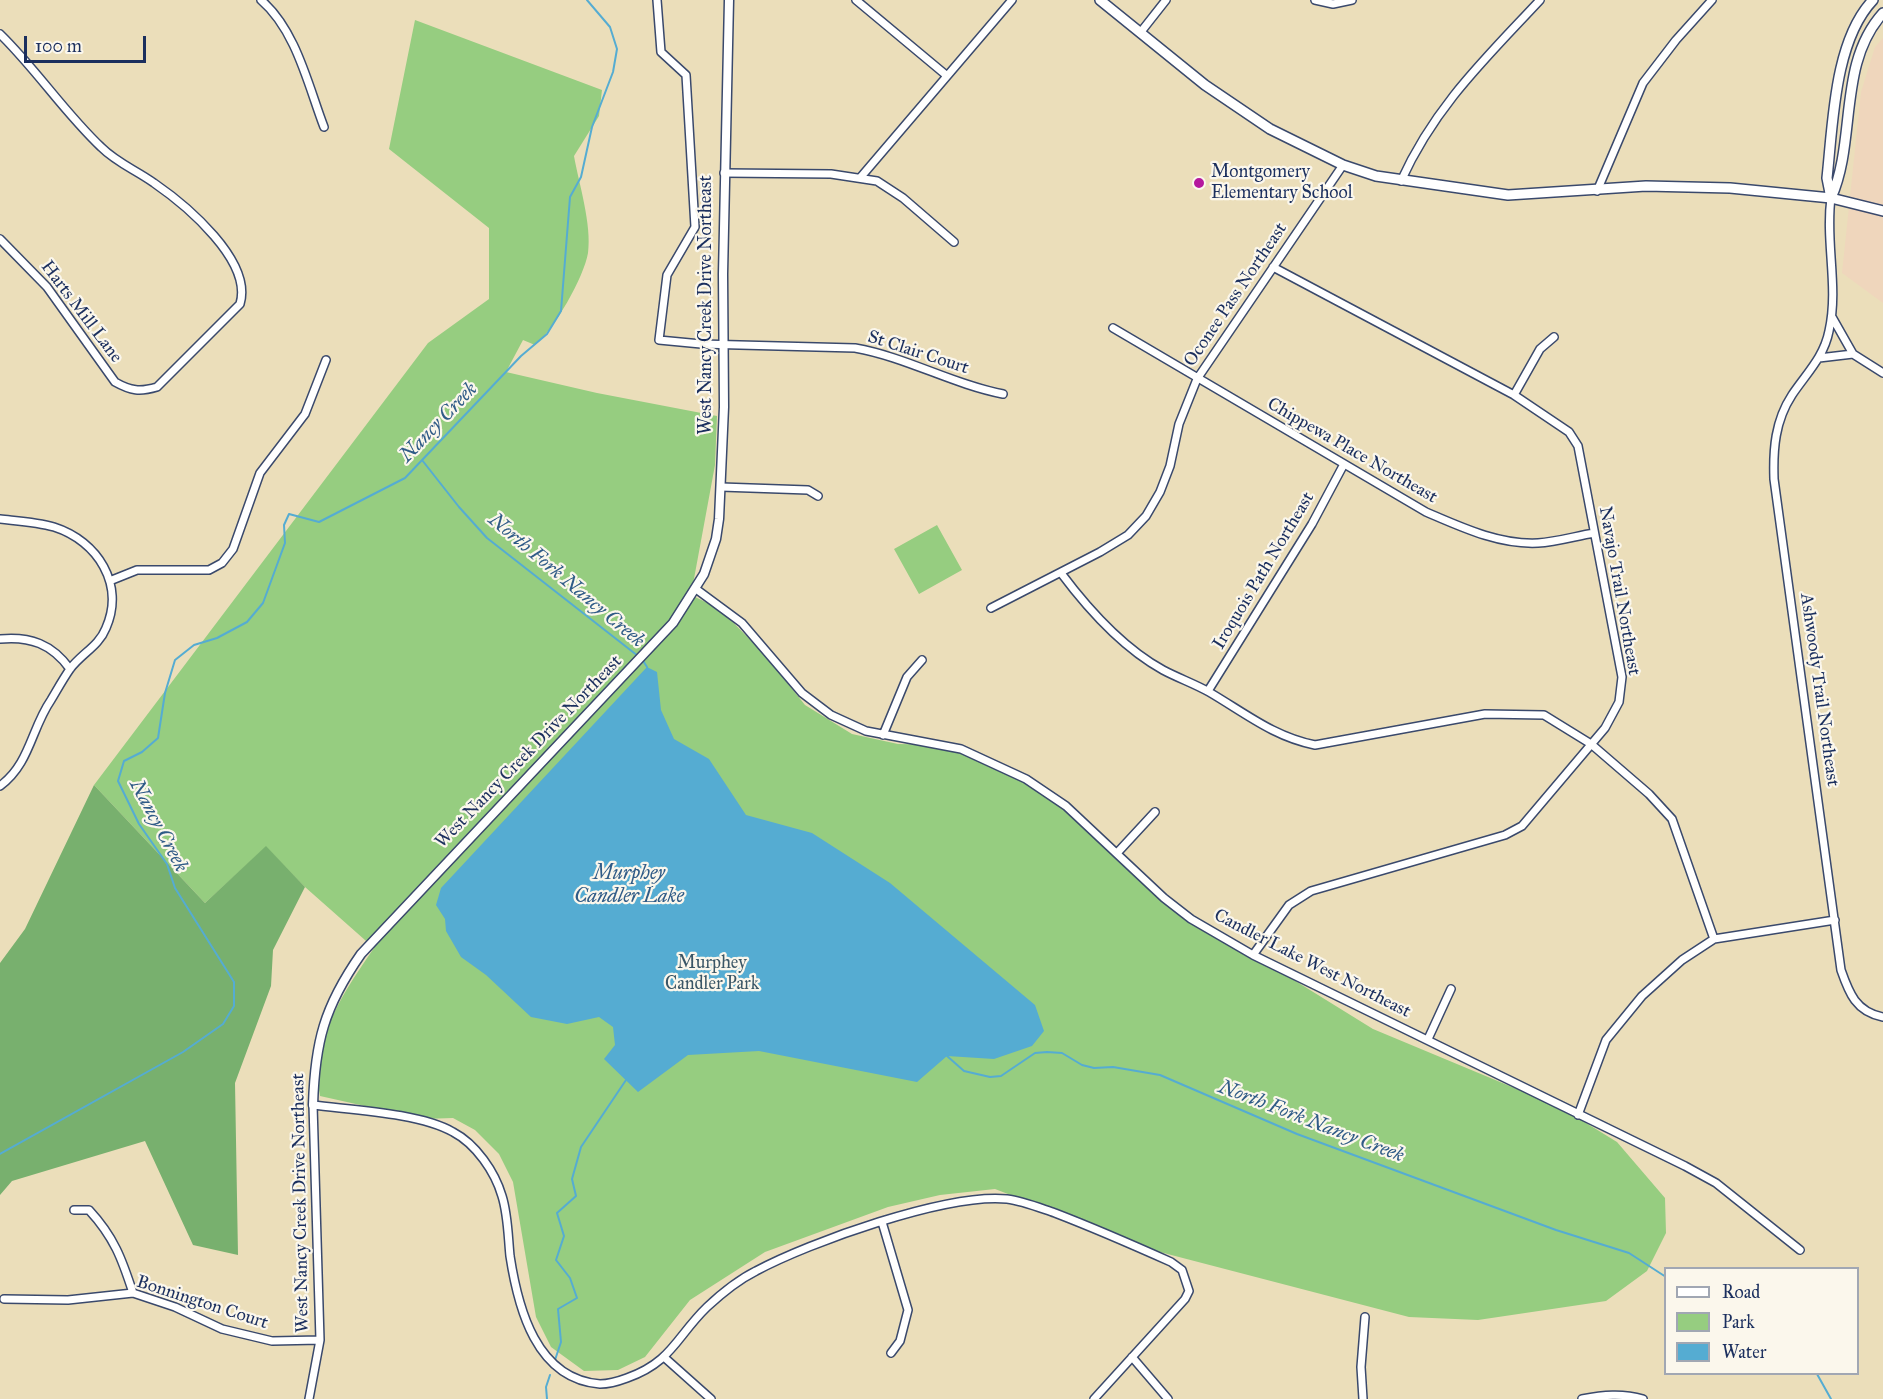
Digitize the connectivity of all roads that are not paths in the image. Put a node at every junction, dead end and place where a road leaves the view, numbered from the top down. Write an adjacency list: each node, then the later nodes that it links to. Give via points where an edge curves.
1 (261, 0): 17 (street, via 273,11 294,47)
2 (657, 0): 31 (street, St Clair Court, via 661,52 686,75 695,227 667,275 659,340)
3 (729, 0): 19 (street, West Nancy Creek Drive Northeast)
4 (856, 0): 16 (street)
5 (1012, 0): 16 (street)
6 (1100, 0): 14 (main road)
7 (1166, 0): 14 (street)
8 (1315, 0): 9 (street, via 1333,4)
9 (1352, 0)
10 (1540, 0): 21 (street, via 1455,91)
11 (1712, 0): 22 (street, via 1643,83)
12 (1873, 0): 23 (main road, via 1856,24 1843,56 1827,178)
13 (1883, 13): 23 (main road, via 1855,68 1839,179)
14 (1140, 33): 18 (main road, via 1205,85 1270,129)
15 (0, 34): 25 (street, Harts Mill Lane, via 101,148 174,198 208,230 234,262 243,292 240,304 157,387 142,392 128,389 116,381 47,287)
16 (946, 75): 20 (street)
17 (324, 127)
18 (1342, 165): 21 (main road); 27 (street, Oconee Pass Northeast)
19 (724, 173): 20 (street); 31 (street, West Nancy Creek Drive Northeast)
20 (860, 178): 26 (street, via 877,181 903,198)
21 (1401, 181): 22 (main road, via 1508,195)
22 (1596, 191): 23 (main road, via 1646,186 1730,188)
23 (1831, 198): 24 (main road); 28 (street, Ashwoody Trail Northeast)
24 (1883, 211)
25 (0, 239)
26 (954, 242)
27 (1273, 267): 36 (street, Oconee Pass Northeast); 38 (street, Navajo Trail Northeast)
28 (1831, 317): 32 (street); 33 (street, Ashwoody Trail Northeast)
29 (1113, 328): 36 (street, Chippewa Place Northeast)
30 (1554, 337): 38 (street, via 1540,350)
31 (724, 345): 37 (street, St Clair Court, via 833,345 875,352); 40 (street, West Nancy Creek Drive Northeast)
32 (1853, 354): 33 (street); 35 (street)
33 (1819, 358): 57 (street, Ashwoody Trail Northeast, via 1793,392 1780,419 1773,455)
34 (326, 360): 45 (street, via 305,414 260,473 233,549 222,563 209,570 137,570)
35 (1883, 373)
36 (1197, 379): 39 (street, Chippewa Place Northeast); 44 (street, Oconee Pass Northeast, via 1179,424 1170,466 1146,516 1128,535)
37 (1003, 394)
38 (1514, 395): 43 (street, Navajo Trail Northeast, via 1569,432 1578,446)
39 (1344, 464): 43 (street, Chippewa Place Northeast, via 1426,512 1498,539 1540,543); 51 (street, Iroquois Path Northeast, via 1312,524)
40 (721, 487): 41 (street, via 800,489); 46 (street, West Nancy Creek Drive Northeast, via 716,539)
41 (818, 496)
42 (0, 519): 45 (street, via 44,524 69,534 101,561)
43 (1594, 533): 53 (street, Navajo Trail Northeast, via 1622,677 1619,702)
44 (1061, 573): 47 (street, Oconee Pass Northeast); 51 (street, via 1081,600 1133,650 1162,670)
45 (111, 580): 50 (street, via 113,596 106,630 91,651)
46 (696, 590): 52 (street, Candler Lake West Northeast, via 742,623 802,693 819,707 853,727); 63 (street, West Nancy Creek Drive Northeast, via 648,650 361,954 322,1026 315,1060)
47 (991, 608)
48 (0, 639): 50 (street, via 20,637 48,646)
49 (922, 660): 52 (street, via 907,677)
50 (70, 669): 54 (street, via 49,702 23,760 12,777)
51 (1208, 691): 53 (street, via 1272,731 1315,745 1503,713 1544,715)
52 (883, 735): 56 (street, Candler Lake West Northeast, via 961,748 1000,765 1051,794)
53 (1591, 744): 58 (street, via 1672,819); 59 (street, Navajo Trail Northeast, via 1522,826 1505,835 1311,891 1289,905)
54 (0, 786)
55 (1155, 812): 56 (street)
56 (1118, 852): 59 (street, Candler Lake West Northeast, via 1191,919)
57 (1835, 920): 58 (street); 61 (street, Ashwoody Trail Northeast, via 1841,970 1848,989 1865,1012)
58 (1714, 939): 64 (street, via 1682,960 1642,996 1606,1040)
59 (1253, 955): 62 (street, Candler Lake West Northeast)
60 (1451, 989): 62 (street)
61 (1883, 1017)
62 (1428, 1039): 64 (street, Candler Lake West Northeast)
63 (314, 1105): 71 (street, West Nancy Creek Drive Northeast); 74 (street, via 439,1125 466,1140 495,1179 502,1196 524,1316 551,1363 569,1374 603,1384 646,1371)
64 (1578, 1115): 67 (street, Candler Lake West Northeast, via 1716,1183)
65 (74, 1210): 68 (street, via 89,1210 102,1224 117,1247)
66 (882, 1222): 72 (street, via 908,1310 900,1341); 73 (street, via 973,1200 1008,1199 1084,1224 1171,1262 1182,1270 1189,1291); 74 (street, via 787,1255 753,1272 705,1309)
67 (1800, 1250)
68 (133, 1293): 69 (street, Bonnington Court); 71 (street, Bonnington Court, via 176,1307 222,1329 272,1341)
69 (4, 1299)
70 (1365, 1317): 79 (street, via 1360,1367)
71 (320, 1340): 75 (street, West Nancy Creek Drive Northeast)
72 (891, 1353)
73 (1132, 1357): 77 (street); 78 (street)
74 (665, 1358): 76 (street)
75 (309, 1399)
76 (711, 1399)
77 (1094, 1399)
78 (1168, 1399)
79 (1363, 1399)
80 (1582, 1399): 81 (street, via 1613,1395)
81 (1643, 1399)

